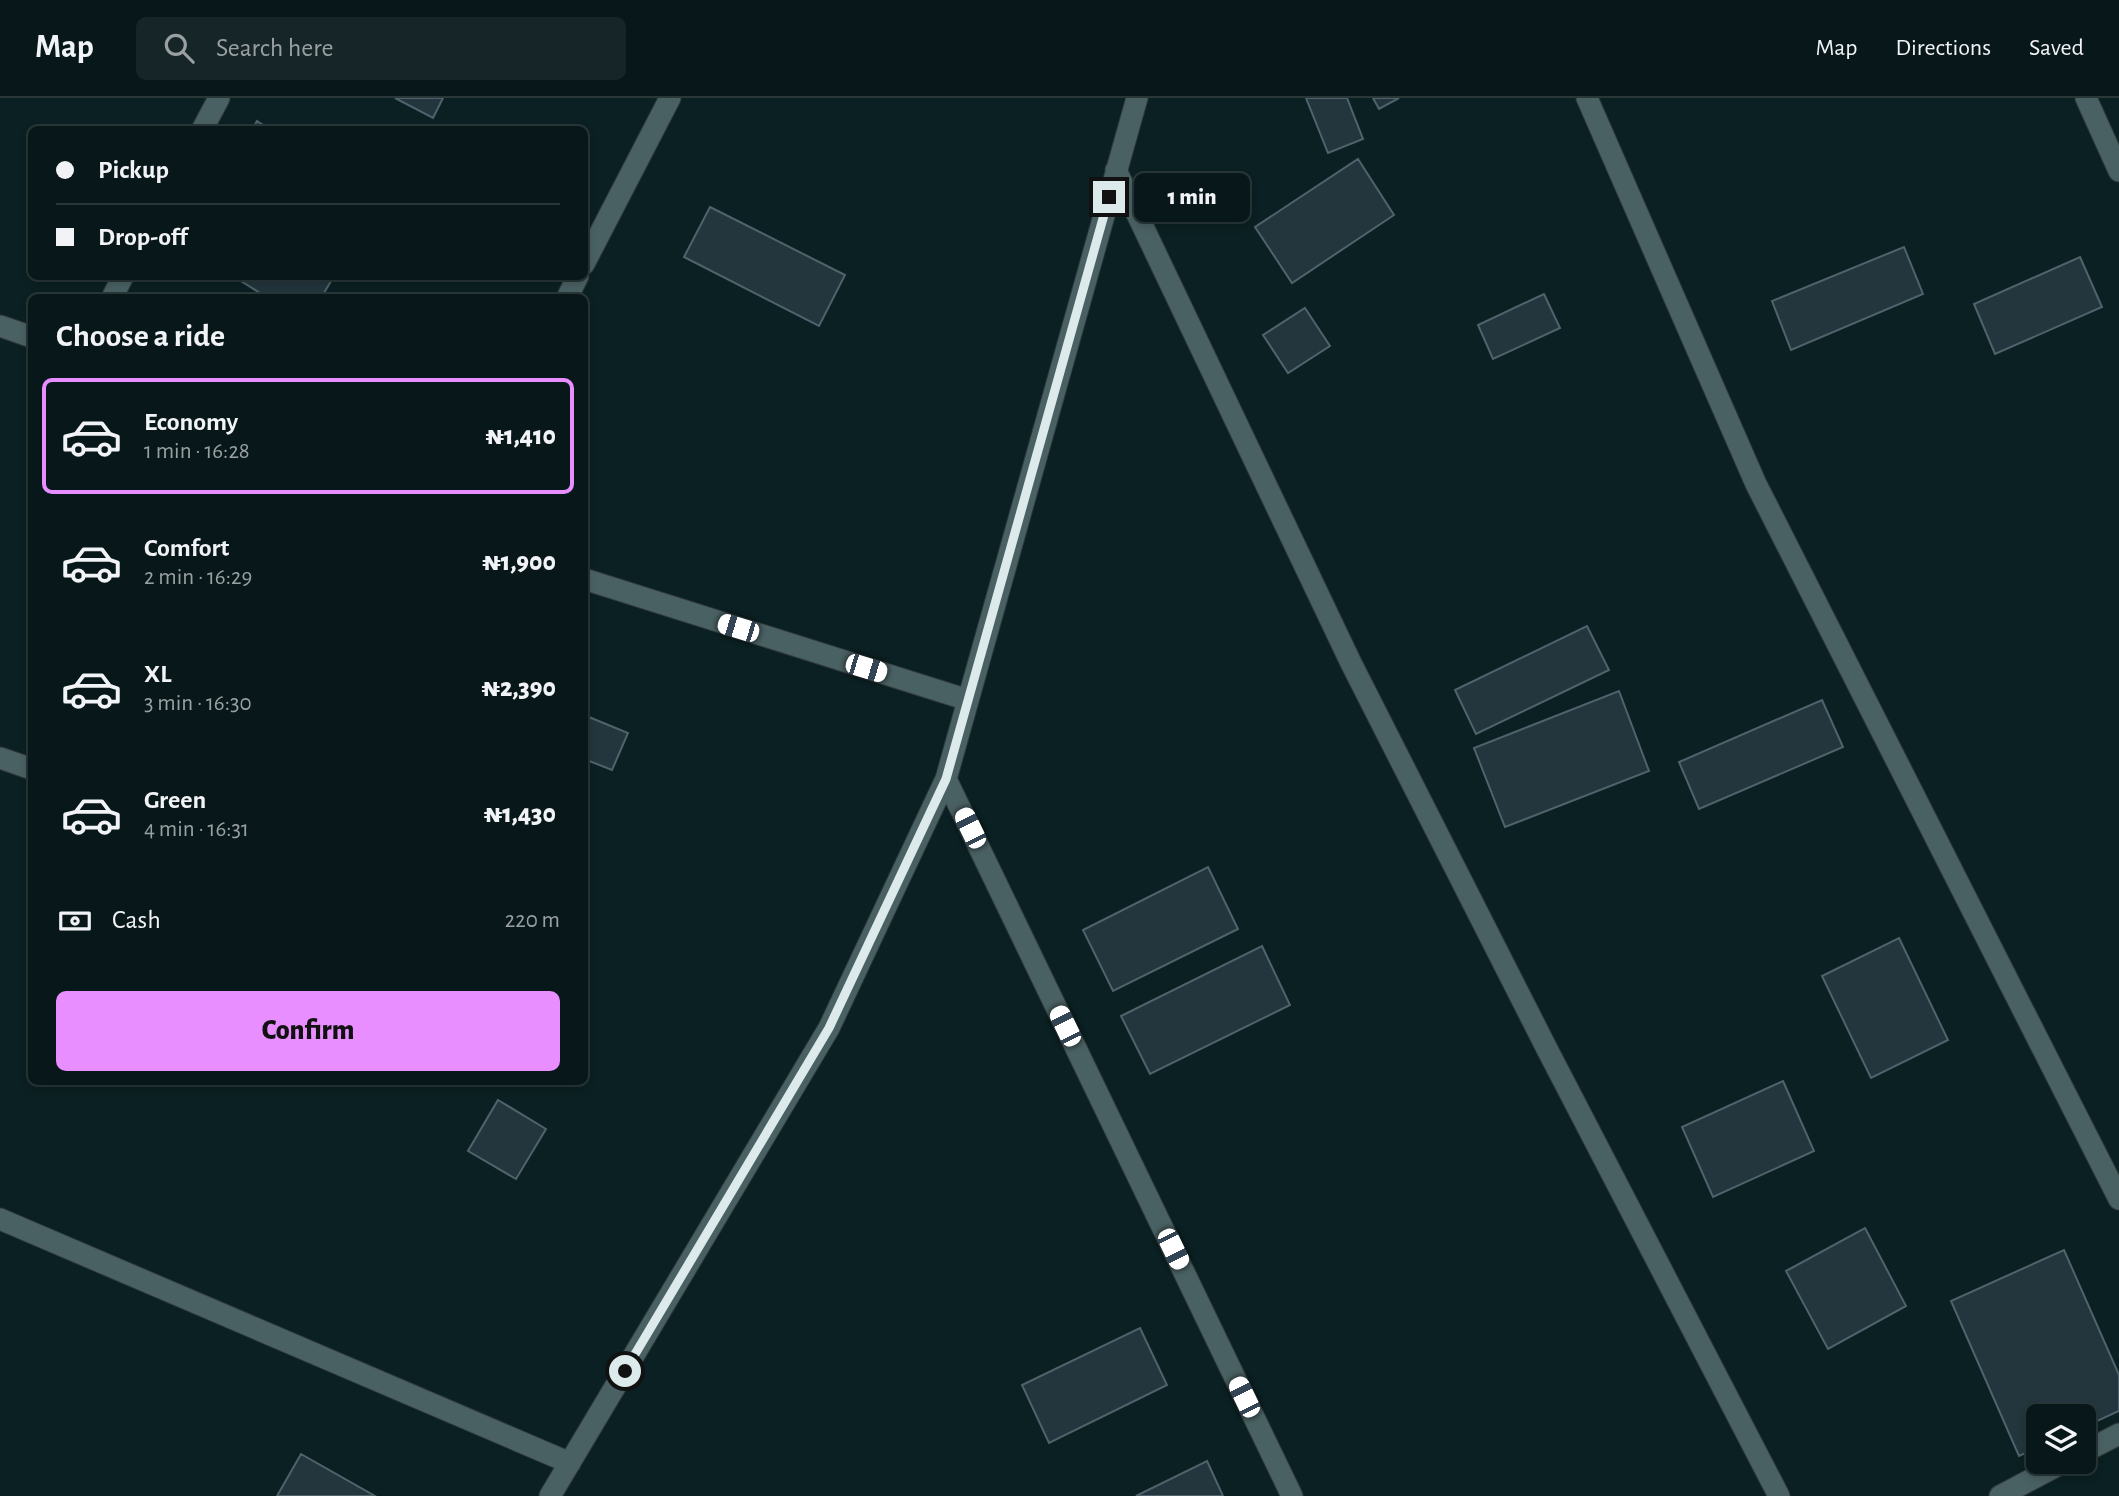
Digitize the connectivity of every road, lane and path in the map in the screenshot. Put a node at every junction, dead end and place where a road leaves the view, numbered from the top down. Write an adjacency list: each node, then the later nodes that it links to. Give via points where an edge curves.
1 (219, 98): 6 (street)
2 (670, 98): 9 (street)
3 (1137, 98): 7 (street)
4 (1587, 98): 17 (street, via 1756,484)
5 (2085, 98): 8 (street)
6 (204, 126)
7 (1116, 170): 13 (street); 25 (street, via 1350,663)
8 (2119, 171)
9 (588, 256)
10 (0, 326): 11 (street)
11 (28, 336)
12 (588, 580): 13 (street)
13 (968, 700): 16 (street)
14 (0, 758): 15 (street)
15 (28, 768)
16 (946, 779): 21 (street, via 829,1028); 24 (street)
17 (2119, 1199)
18 (0, 1219): 21 (street)
19 (2119, 1434): 20 (street)
20 (2096, 1446)
21 (570, 1463): 23 (street)
22 (2041, 1474): 26 (street)
23 (550, 1496)
24 (1292, 1496)
25 (1779, 1496)
26 (2000, 1496)

